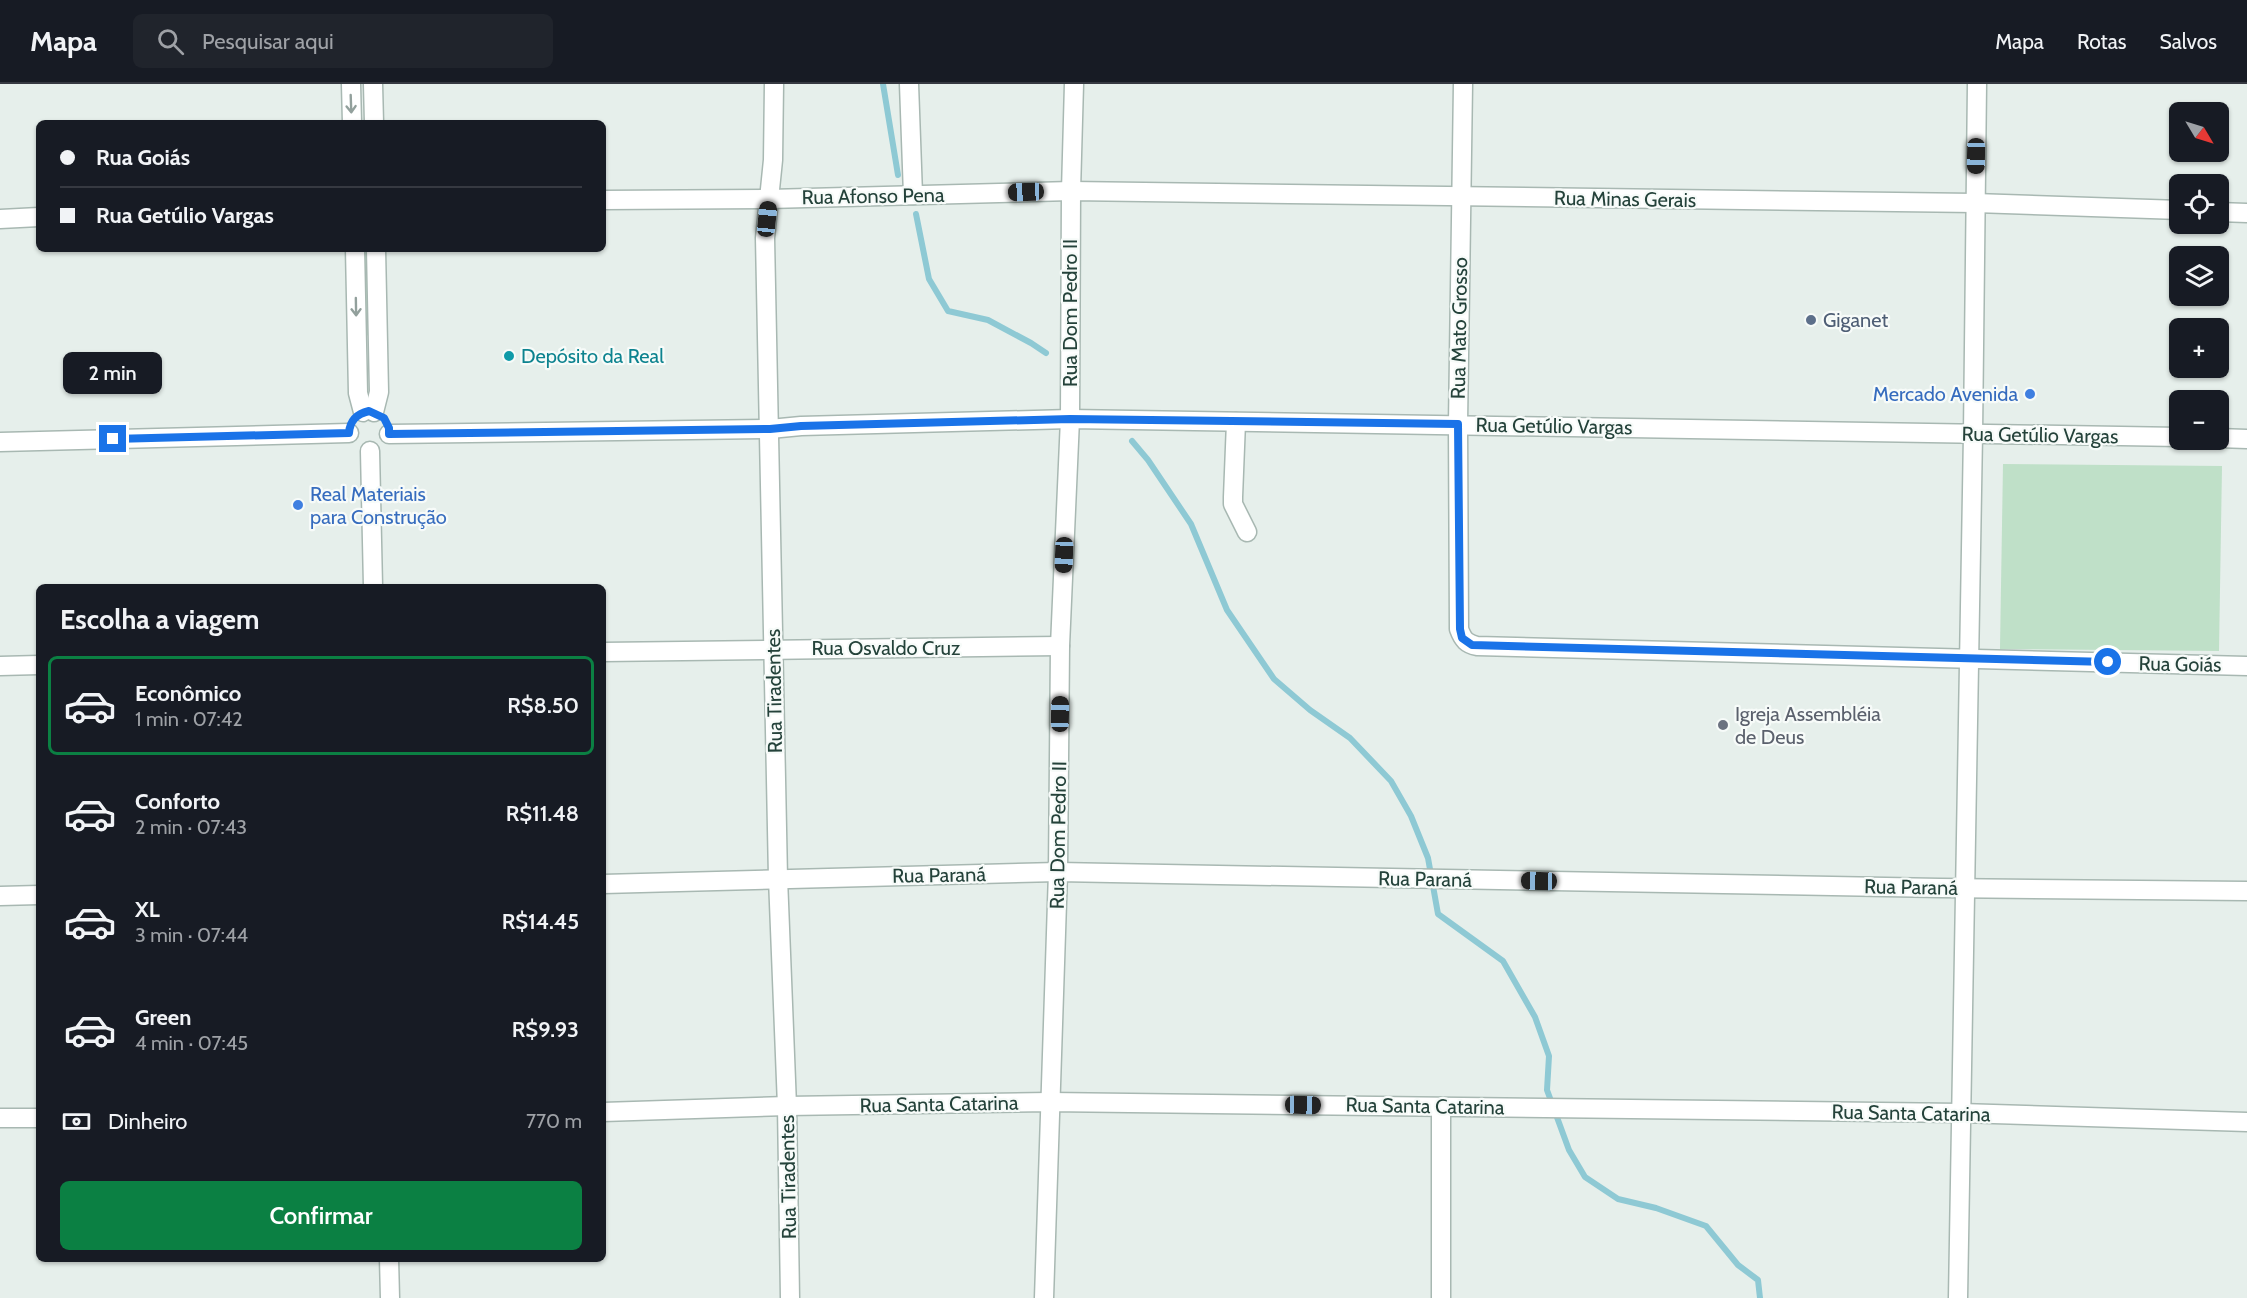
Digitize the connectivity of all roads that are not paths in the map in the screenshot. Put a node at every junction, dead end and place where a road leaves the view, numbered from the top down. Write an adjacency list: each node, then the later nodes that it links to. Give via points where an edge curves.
1 (351, 84): 8 (street, one-way to 8)
2 (373, 84): 9 (street)
3 (774, 84): 13 (street, Rua Tiradentes, via 774,160)
4 (909, 84): 11 (street)
5 (1074, 84): 10 (street, Rua Dom Pedro II)
6 (1463, 84): 12 (street, Rua Mato Grosso)
7 (1977, 84): 15 (street)
8 (352, 120)
9 (374, 120)
10 (1071, 191): 11 (street, Rua Afonso Pena); 12 (street, Rua Minas Gerais); 24 (street, Rua Dom Pedro II)
11 (913, 195): 13 (street, Rua Afonso Pena)
12 (1461, 196): 15 (street, Rua Minas Gerais); 26 (street, Rua Mato Grosso)
13 (769, 199): 14 (street, Rua Afonso Pena); 27 (street, Rua Tiradentes, via 765,238)
14 (606, 200)
15 (1975, 203): 16 (street, Rua Minas Gerais); 30 (street)
16 (2169, 210)
17 (2229, 212): 18 (street)
18 (2247, 213)
19 (36, 217): 20 (street)
20 (0, 219)
21 (355, 252): 23 (street, one-way to 23, via 358,393)
22 (376, 252): 23 (street, via 379,392)
23 (369, 412): 28 (street, via 352,420); 29 (street, via 384,418)
24 (1070, 419): 25 (street, Rua Getúlio Vargas); 27 (street, Rua Getúlio Vargas); 39 (street, Rua Dom Pedro II)
25 (1236, 422): 26 (street, Rua Getúlio Vargas); 36 (street, via 1233,504)
26 (1458, 424): 30 (street, Rua Getúlio Vargas); 38 (street, Rua Mato Grosso, via 1460,629)
27 (770, 429): 29 (street, Rua Getúlio Vargas); 40 (street, Rua Tiradentes)
28 (349, 433): 34 (street); 35 (street, via 355,445)
29 (389, 434): 35 (street, via 381,447)
30 (1973, 434): 31 (street, Rua Getúlio Vargas); 42 (street)
31 (2169, 437)
32 (2229, 438): 33 (street)
33 (2247, 439)
34 (0, 442)
35 (370, 451): 37 (street)
36 (1247, 532)
37 (373, 584)
38 (1466, 642): 42 (street, Rua Goiás, via 1477,646)
39 (1060, 646): 40 (street, Rua Osvaldo Cruz); 46 (street, Rua Dom Pedro II)
40 (774, 648): 41 (street, Rua Osvaldo Cruz); 47 (street, Rua Tiradentes)
41 (606, 652)
42 (1968, 659): 45 (street, Rua Goiás); 49 (street)
43 (36, 665): 44 (street)
44 (0, 666)
45 (2247, 666)
46 (1058, 872): 47 (street, Rua Paraná); 49 (street, Rua Paraná); 53 (street, Rua Dom Pedro II)
47 (778, 878): 48 (street, Rua Paraná); 54 (street, Rua Tiradentes)
48 (606, 884)
49 (1964, 888): 50 (street, Rua Paraná); 57 (street)
50 (2247, 891)
51 (36, 895): 52 (street)
52 (0, 896)
53 (1049, 1102): 54 (street, Rua Santa Catarina); 55 (street, Rua Santa Catarina); 64 (street, Rua Dom Pedro II)
54 (787, 1106): 56 (street, Rua Santa Catarina); 63 (street, Rua Tiradentes)
55 (1441, 1107): 57 (street, Rua Santa Catarina); 65 (street)
56 (606, 1112)
57 (1960, 1113): 60 (street, Rua Santa Catarina); 66 (street)
58 (0, 1118): 59 (street)
59 (36, 1118)
60 (2247, 1122)
61 (389, 1262): 62 (street)
62 (390, 1298)
63 (790, 1298)
64 (1044, 1298)
65 (1441, 1298)
66 (1958, 1298)

